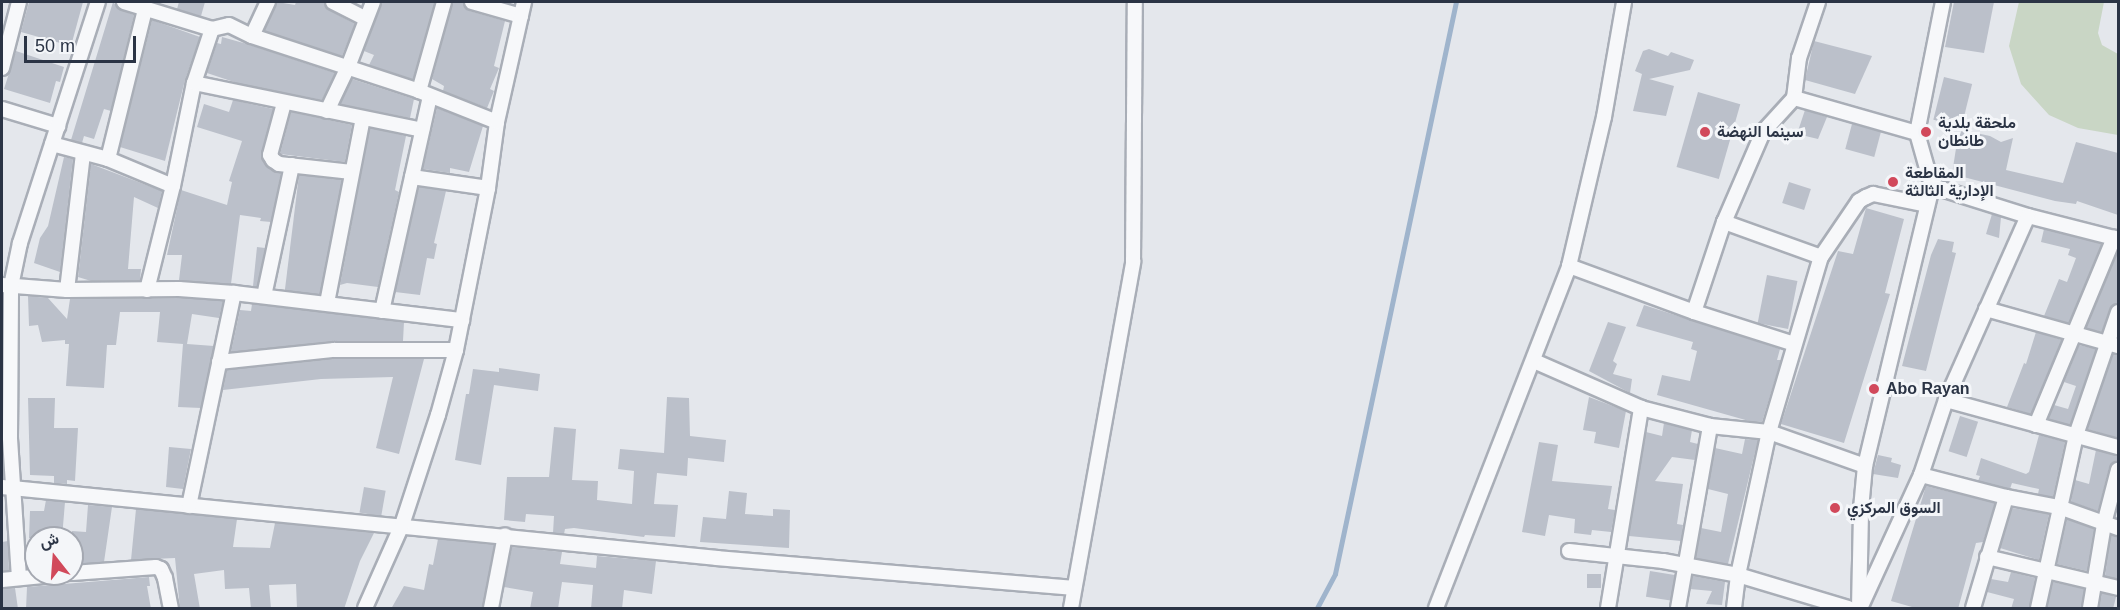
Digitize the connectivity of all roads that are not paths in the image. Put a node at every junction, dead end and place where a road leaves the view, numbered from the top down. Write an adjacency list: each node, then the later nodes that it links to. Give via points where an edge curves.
1 (19, 2): 21 (street)
2 (98, 2): 30 (street)
3 (124, 2): 15 (street)
4 (268, 2): 19 (street)
5 (333, 2): 17 (street)
6 (373, 2): 17 (street)
7 (444, 2): 23 (street)
8 (472, 2): 16 (street)
9 (524, 2): 16 (street)
10 (1135, 2): 95 (street, via 1133,262)
11 (1624, 2): 47 (street, via 1604,117)
12 (1818, 2): 24 (street, via 1799,58)
13 (1943, 2): 32 (street)
14 (166, 8): 15 (street); 18 (street)
15 (145, 9): 35 (street)
16 (521, 16): 29 (street)
17 (366, 19): 20 (street)
18 (212, 29): 19 (street, via 229,25); 22 (street)
19 (252, 36): 20 (street)
20 (348, 67): 23 (street); 27 (street)
21 (2, 68)
22 (194, 83): 25 (street); 39 (street)
23 (424, 94): 29 (street); 31 (street)
24 (1794, 98): 32 (street); 44 (street, via 1763,132)
25 (284, 103): 27 (street); 36 (street, via 270,155 279,164)
26 (2, 109): 30 (street)
27 (327, 111): 28 (street)
28 (363, 118): 31 (street); 37 (street)
29 (497, 122): 41 (street)
30 (58, 126): 33 (street)
31 (422, 130): 38 (street)
32 (1917, 133): 40 (street)
33 (52, 144): 34 (street); 48 (street)
34 (83, 154): 35 (street); 49 (street)
35 (108, 159): 39 (street)
36 (292, 165): 37 (street); 52 (street)
37 (352, 172): 53 (street)
38 (412, 177): 41 (street); 55 (street)
39 (173, 186): 50 (street)
40 (1932, 186): 42 (street); 43 (street)
41 (488, 188): 58 (street)
42 (1927, 205): 46 (street, via 1873,194 1866,196); 73 (street)
43 (2028, 216): 45 (street); 54 (street)
44 (1724, 222): 46 (street); 56 (street)
45 (2116, 238): 59 (street)
46 (1821, 257): 60 (street)
47 (1569, 266): 56 (street); 63 (street)
48 (6, 286): 49 (street); 65 (street)
49 (67, 290): 50 (street)
50 (147, 290): 51 (street)
51 (234, 292): 52 (street); 64 (street)
52 (264, 296): 53 (street)
53 (327, 303): 55 (street)
54 (1986, 309): 59 (street); 66 (street)
55 (382, 310): 58 (street)
56 (1694, 312): 60 (street)
57 (2118, 312): 61 (street)
58 (462, 320): 62 (street)
59 (2072, 333): 61 (street); 68 (street)
60 (1794, 344): 70 (street)
61 (2113, 345): 71 (street)
62 (456, 350): 64 (street, via 334,350); 81 (street)
63 (1533, 361): 67 (street); 101 (street)
64 (219, 362): 78 (street)
65 (6, 369): 76 (street)
66 (1946, 400): 68 (street); 75 (street)
67 (1641, 408): 69 (street); 85 (street)
68 (2036, 424): 71 (street)
69 (1710, 426): 70 (street); 87 (street)
70 (1769, 432): 73 (street); 90 (street)
71 (2076, 435): 72 (street); 79 (street)
72 (2118, 447)
73 (1865, 466): 106 (street)
74 (2118, 470): 80 (street)
75 (1920, 475): 77 (street); 106 (street)
76 (7, 487): 78 (street); 91 (street)
77 (2006, 497): 79 (street); 86 (street)
78 (189, 506): 81 (street)
79 (2059, 507): 80 (street); 89 (street)
80 (2104, 524): 82 (street); 94 (street)
81 (402, 525): 83 (street); 98 (street)
82 (2118, 528)
83 (505, 536): 95 (street); 99 (street)
84 (1569, 551): 85 (street)
85 (1617, 556): 87 (street); 102 (street)
86 (1987, 557): 89 (street); 107 (street)
87 (1685, 567): 90 (street); 103 (street)
88 (84, 572): 97 (street, via 161,569)
89 (2048, 572): 94 (street); 108 (street)
90 (1738, 575): 104 (street); 105 (street)
91 (19, 578): 92 (street); 93 (street)
92 (24, 578)
93 (2, 580)
94 (2094, 582): 96 (street); 109 (street)
95 (1074, 588): 100 (street)
96 (2118, 588)
97 (171, 609)
98 (365, 609)
99 (491, 609)
100 (1071, 609)
101 (1436, 609)
102 (1608, 609)
103 (1678, 609)
104 (1734, 609)
105 (1848, 609)
106 (1859, 609)
107 (1973, 609)
108 (2038, 609)
109 (2090, 609)

